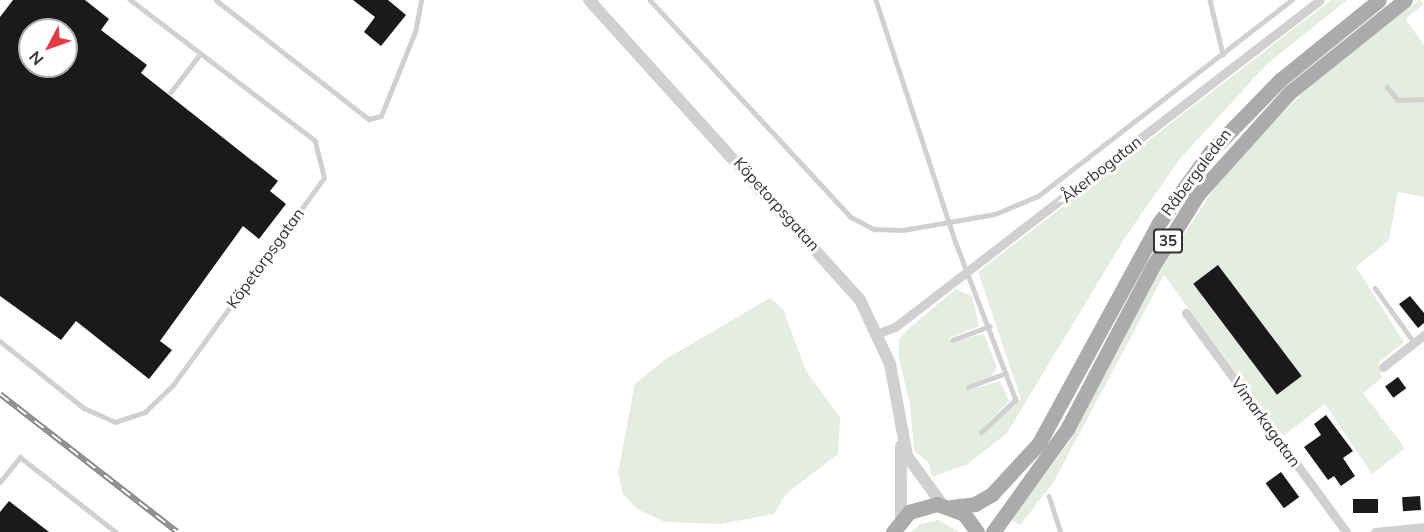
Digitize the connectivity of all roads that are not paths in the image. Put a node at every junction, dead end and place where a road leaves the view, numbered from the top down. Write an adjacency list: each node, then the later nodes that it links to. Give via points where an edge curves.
1 (130, 0): 12 (lane, Köpetorpsgatan)
2 (216, 0): 3 (lane, via 369,119 381,116 415,32)
3 (421, 0)
4 (589, 0): 22 (street, Köpetorpsgatan, via 835,268)
5 (650, 0): 17 (lane, via 851,217 874,229)
6 (876, 0): 17 (lane)
7 (1210, 0): 13 (lane)
8 (1292, 0): 13 (lane)
9 (1320, 0): 18 (street, Åkerbogatan)
10 (1379, 0): 34 (main road, Råbergaleden / 35, via 1287,73 1211,151 1159,223 1039,443 992,494 975,504)
11 (1405, 0): 39 (main road, Råbergaleden / 35, via 1290,92 1204,186 1153,266 1067,429)
12 (200, 54): 15 (lane); 25 (lane, Köpetorpsgatan, via 315,141 324,178 173,385 145,412 115,422 84,408)
13 (1223, 54): 17 (lane, via 1038,196 1019,206)
14 (1387, 87): 16 (lane, via 1398,100)
15 (170, 93)
16 (1424, 99)
17 (950, 224): 18 (lane)
18 (967, 272): 21 (lane); 22 (street, Åkerbogatan, via 896,327)
19 (1375, 288): 26 (lane)
20 (1186, 313): 41 (street, Vimarkagatan)
21 (990, 326): 24 (lane); 28 (lane)
22 (879, 333): 31 (street, Köpetorpsgatan, via 894,381)
23 (1424, 335): 26 (street)
24 (952, 340)
25 (0, 341)
26 (1414, 342): 27 (street)
27 (1383, 367)
28 (1006, 374): 29 (lane); 30 (lane, via 1016,400)
29 (968, 387)
30 (982, 432)
31 (902, 442): 34 (street, Köpetorpsgatan, via 913,470); 36 (street, Köpetorpsgatan)
32 (0, 482): 37 (lane, via 20,457)
33 (1049, 496): 40 (lane)
34 (947, 506): 36 (main road, 35, via 920,507); 38 (main road, via 969,519)
35 (1424, 527): 42 (street)
36 (895, 528)
37 (116, 532)
38 (977, 532)
39 (993, 532)
40 (1061, 532)
41 (1346, 532)
42 (1375, 532)

